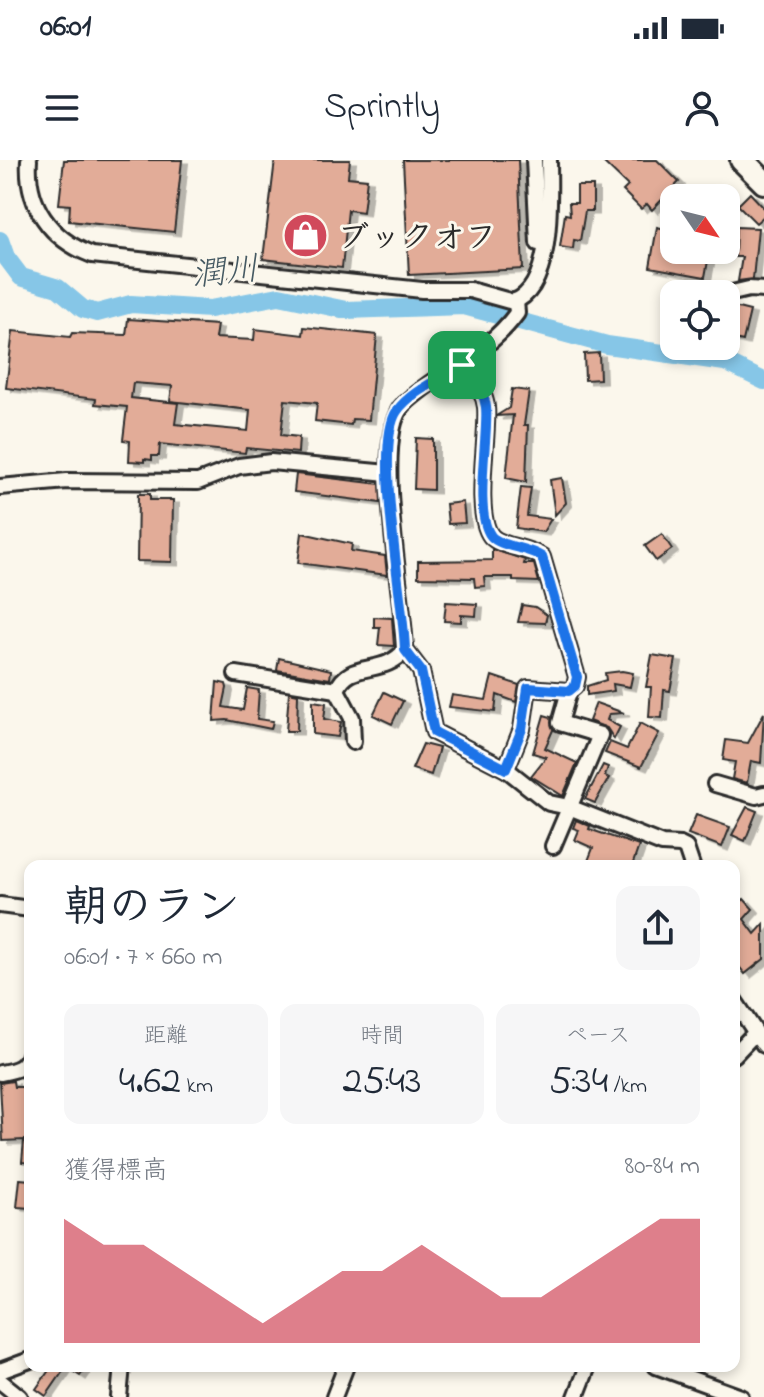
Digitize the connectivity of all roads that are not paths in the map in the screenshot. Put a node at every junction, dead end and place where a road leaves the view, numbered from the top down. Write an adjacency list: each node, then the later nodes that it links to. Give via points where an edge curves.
1 (29, 160): 9 (street, via 32,196 43,218 59,237 92,255 406,289 470,290)
2 (534, 160): 6 (street)
3 (549, 160): 9 (street, via 548,243 540,269)
4 (742, 160): 5 (highway)
5 (764, 181)
6 (538, 243)
7 (764, 290): 8 (street)
8 (740, 291)
9 (517, 304): 10 (street, via 503,332)
10 (462, 365): 11 (street, via 395,413); 16 (street, via 486,405 481,465 488,528 498,541 529,548 542,557 577,677)
11 (388, 473): 12 (street, via 271,462 239,466 198,482); 13 (street)
12 (0, 487)
13 (405, 650): 15 (street, via 396,662 351,672); 18 (street, via 421,671 434,732)
14 (236, 674): 15 (street)
15 (337, 690): 17 (street, via 352,718)
16 (569, 691): 18 (street, via 528,688 522,729); 21 (street, via 560,723 600,735)
17 (353, 742)
18 (506, 769): 21 (street, via 549,803)
19 (715, 784): 20 (street)
20 (764, 794)
21 (569, 807): 22 (street); 23 (street, via 662,844 680,845)
22 (553, 846)
23 (690, 860)
24 (0, 905): 25 (street)
25 (24, 908)
26 (740, 1009): 27 (street)
27 (759, 1039): 28 (street)
28 (740, 1051)
29 (24, 1065): 30 (street)
30 (0, 1073)
31 (24, 1362): 32 (street)
32 (0, 1371)
33 (121, 1372): 39 (street)
34 (344, 1372): 40 (street)
35 (586, 1372): 41 (street)
36 (672, 1372): 42 (street)
37 (0, 1381): 38 (street)
38 (20, 1397)
39 (119, 1397)
40 (334, 1397)
41 (576, 1397)
42 (741, 1397)

